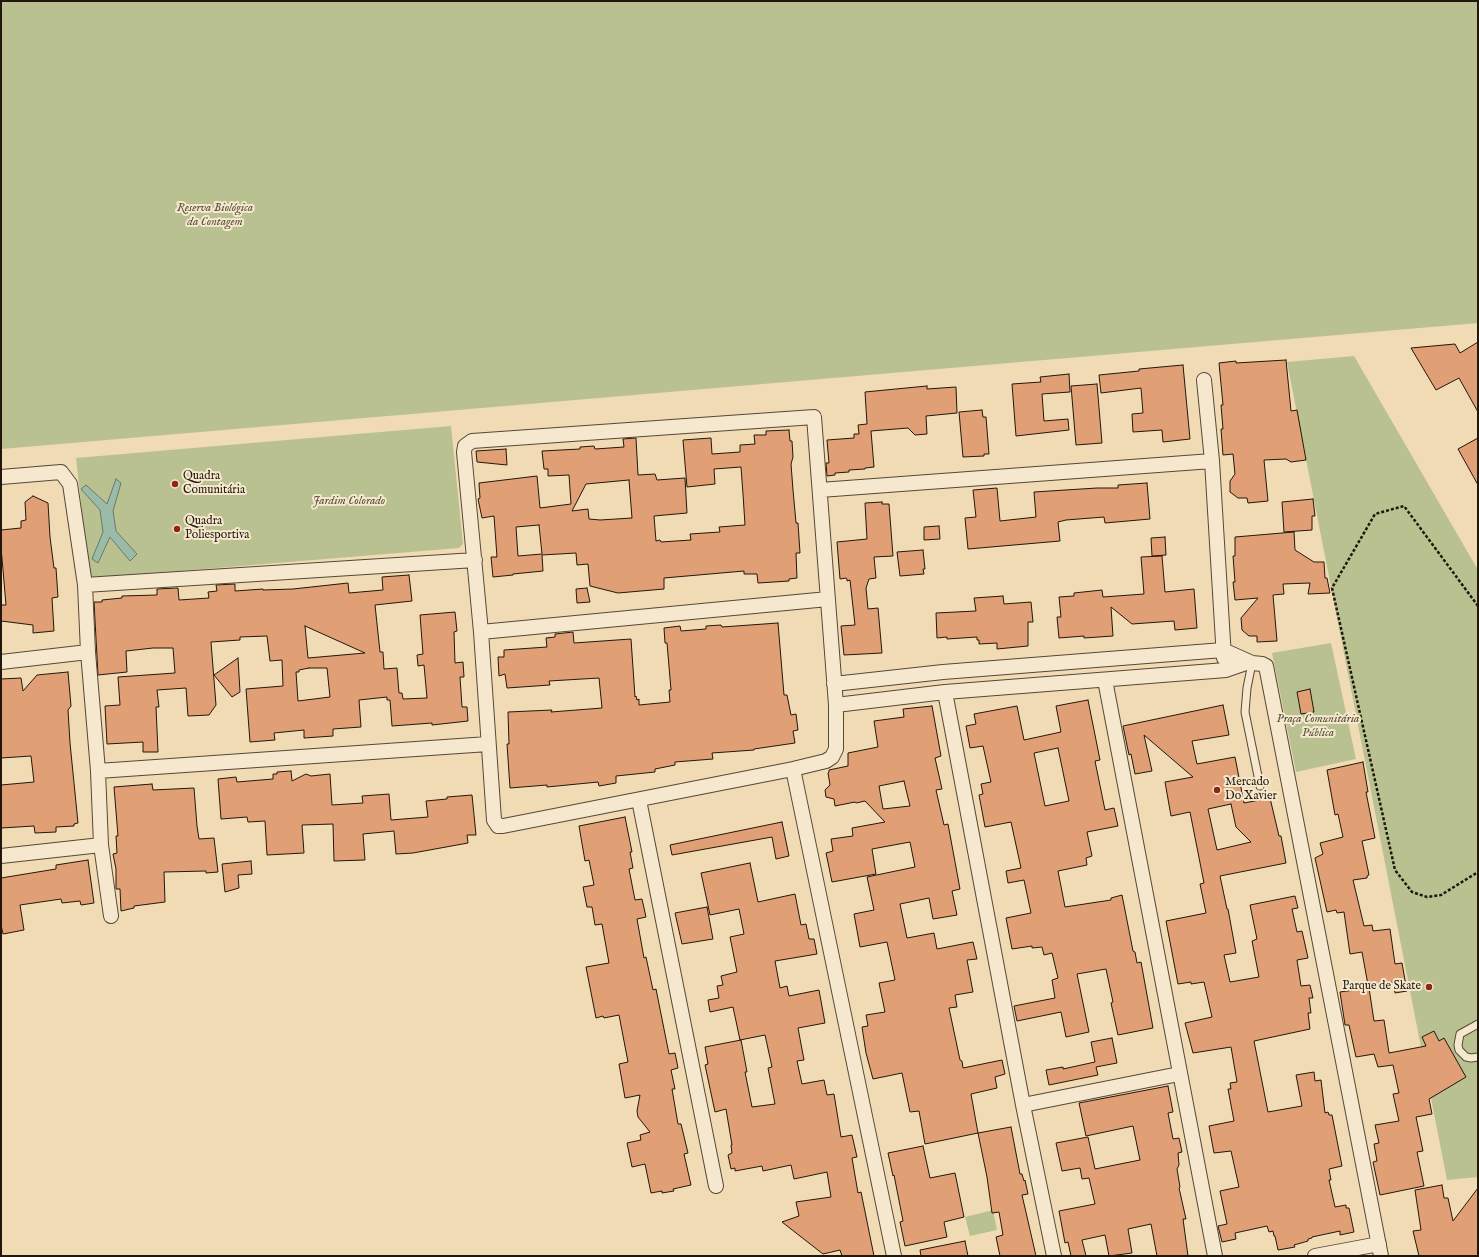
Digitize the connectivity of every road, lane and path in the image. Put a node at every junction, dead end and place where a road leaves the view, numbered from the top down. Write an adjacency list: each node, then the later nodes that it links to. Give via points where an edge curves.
1 (1204, 380): 2 (street)
2 (1212, 462): 4 (street); 10 (street)
3 (1, 477): 6 (street, via 61,472 70,484)
4 (820, 490): 5 (street, via 814,417 472,441 465,446 464,452); 7 (street)
5 (475, 560): 6 (street); 9 (street)
6 (85, 585): 11 (street)
7 (828, 599): 9 (street); 17 (street)
8 (1478, 606): 28 (path, via 1404,506 1375,514 1332,588 1395,870 1412,892 1427,897 1441,894)
9 (481, 632): 21 (street)
10 (1223, 650): 13 (street); 14 (street); 15 (street)
11 (88, 652): 12 (street); 23 (street)
12 (1, 662)
13 (1250, 663): 15 (street); 24 (lane, via 1245,712); 35 (street, via 1262,664 1267,668)
14 (1005, 667): 17 (street); 18 (street)
15 (1226, 670): 16 (street)
16 (1105, 680): 18 (street); 32 (street)
17 (834, 684): 20 (street)
18 (1008, 688): 19 (street)
19 (945, 692): 20 (street); 33 (street)
20 (836, 705): 22 (street, via 835,753 826,761)
21 (488, 744): 23 (street); 25 (street, via 494,820 498,826)
22 (793, 769): 25 (street); 36 (street)
23 (98, 771): 26 (street)
24 (1260, 786)
25 (639, 800): 34 (street)
26 (100, 846): 27 (street); 29 (street)
27 (1, 856)
28 (1478, 872)
29 (111, 916)
30 (1478, 1024): 31 (lane, via 1460,1034 1458,1045 1466,1057)
31 (1478, 1057)
32 (1179, 1074): 33 (street); 38 (street)
33 (1023, 1105): 37 (street)
34 (716, 1186)
35 (1380, 1250): 39 (street)
36 (894, 1256)
37 (1054, 1256)
38 (1215, 1256)
39 (1315, 1256)

